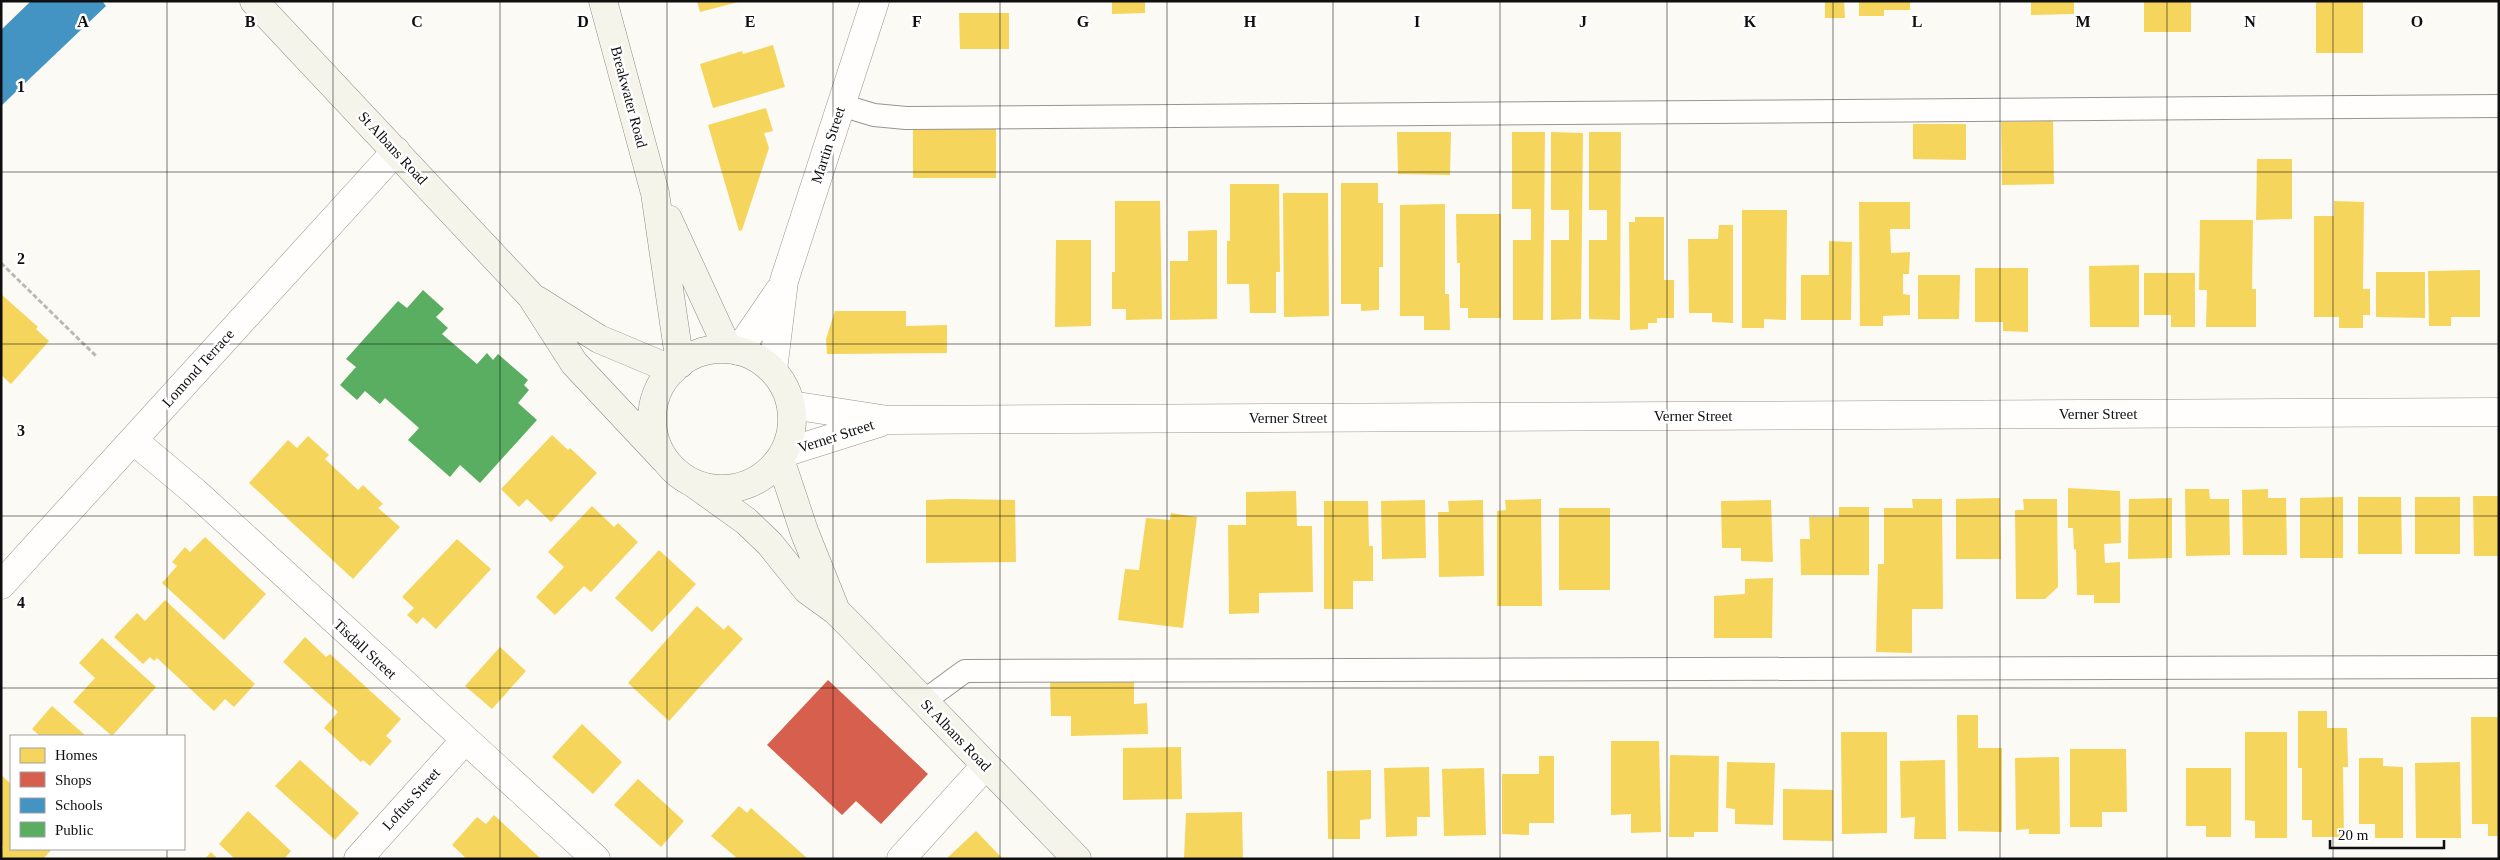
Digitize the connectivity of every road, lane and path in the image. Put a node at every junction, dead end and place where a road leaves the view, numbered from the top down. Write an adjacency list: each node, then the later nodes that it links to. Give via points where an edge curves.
1 (254, 1): 6 (street, St Albans Road)
2 (603, 1): 7 (street, Breakwater Road)
3 (874, 1): 4 (street, Martin Street)
4 (841, 105): 5 (lane, via 874,115 906,118); 9 (street, Martin Street)
5 (2499, 106)
6 (396, 151): 10 (street, St Albans Road); 18 (street, Lomond Terrace)
7 (656, 193): 11 (street, Breakwater Road); 13 (street, Breakwater Road)
8 (1, 263): 12 (path)
9 (782, 288): 11 (street, Martin Street); 14 (street, Martin Street)
10 (531, 296): 13 (street, St Albans Road, via 599,339); 20 (street, St Albans Road, via 574,364)
11 (733, 350): 13 (street, via 711,350); 14 (street, via 756,358)
12 (96, 356)
13 (676, 367): 20 (street, via 661,385 654,403 652,422)
14 (772, 370): 15 (street, via 788,392)
15 (791, 405): 17 (street, Verner Street); 19 (street, via 790,438)
16 (2499, 412): 17 (street, Verner Street)
17 (888, 420): 19 (street, Verner Street)
18 (133, 440): 22 (street, Lomond Terrace); 26 (street, Tisdall Street, via 195,492)
19 (782, 456): 21 (street, via 750,484 721,488); 23 (street, St Albans Road, via 804,531)
20 (664, 459): 21 (street)
21 (693, 483): 23 (street, St Albans Road, via 746,521 770,544 807,590)
22 (1, 584)
23 (836, 611): 25 (street, St Albans Road)
24 (2499, 667): 25 (lane, via 965,671)
25 (924, 701): 27 (street, St Albans Road)
26 (465, 740): 28 (street, Loftus Street); 29 (street, Tisdall Street)
27 (985, 766): 30 (street); 31 (street, St Albans Road)
28 (358, 859)
29 (596, 859)
30 (901, 859)
31 (1077, 859)

